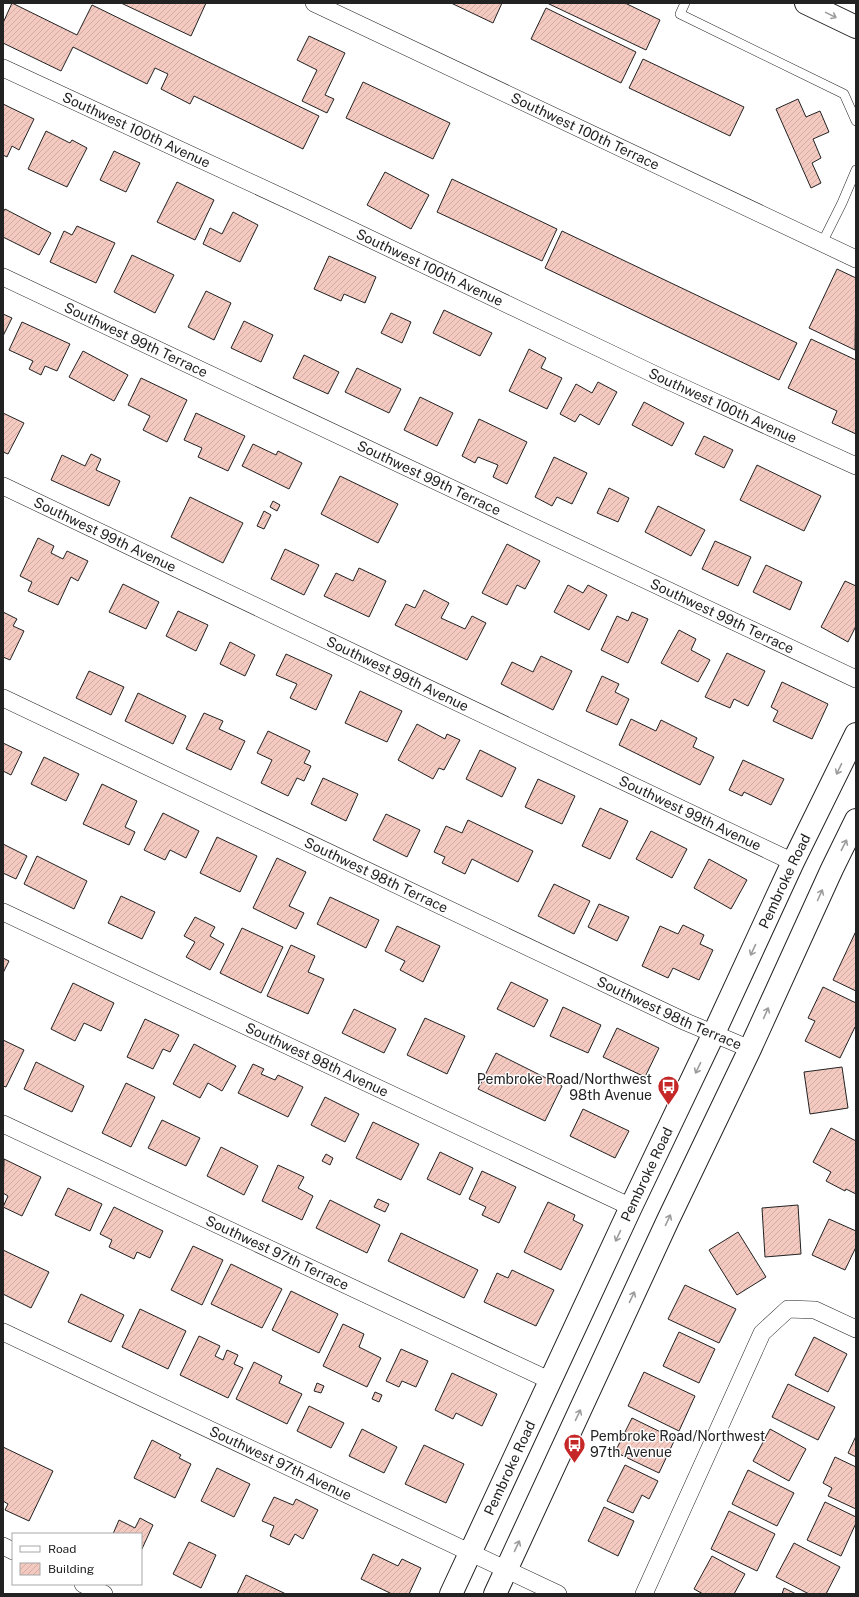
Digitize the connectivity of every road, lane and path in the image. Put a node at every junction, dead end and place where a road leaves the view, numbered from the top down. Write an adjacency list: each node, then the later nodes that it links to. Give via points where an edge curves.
1 (314, 3): 8 (street, Southwest 100th Terrace)
2 (685, 3): 6 (lane, via 680,14 844,94)
3 (806, 3): 4 (main road, one-way to 4)
4 (856, 27)
5 (3, 68): 11 (street, Southwest 100th Avenue, via 315,212 662,378)
6 (856, 121)
7 (856, 170): 8 (lane)
8 (822, 243): 9 (street, Southwest 100th Terrace)
9 (856, 259)
10 (3, 277): 13 (street, Southwest 99th Terrace)
11 (856, 466)
12 (3, 486): 17 (street, Southwest 99th Avenue)
13 (856, 679)
14 (3, 698): 19 (street, Southwest 98th Terrace)
15 (856, 734): 17 (main road, Pembroke Road, one-way to 17)
16 (856, 820): 20 (main road, one-way to 16)
17 (793, 862): 19 (main road, Pembroke Road, one-way to 19)
18 (3, 912): 22 (street, Southwest 98th Avenue)
19 (714, 1033): 20 (street, Southwest 98th Terrace); 22 (main road, Pembroke Road, one-way to 22)
20 (750, 1049): 29 (main road, one-way to 20)
21 (3, 1124): 25 (street, Southwest 97th Terrace)
22 (631, 1207): 25 (main road, Pembroke Road, one-way to 25)
23 (856, 1329): 35 (street, via 815,1310 788,1309 762,1333)
24 (3, 1332): 28 (street, Southwest 97th Avenue)
25 (551, 1381): 28 (main road, Pembroke Road)
26 (3, 1546): 27 (street)
27 (12, 1550)
28 (472, 1552): 29 (street, Southwest 97th Avenue); 32 (main road, Pembroke Road)
29 (506, 1569): 33 (main road); 34 (street, Southwest 97th Avenue)
30 (85, 1585): 31 (street)
31 (104, 1594)
32 (451, 1594)
33 (495, 1594)
34 (558, 1594)
35 (644, 1594)

